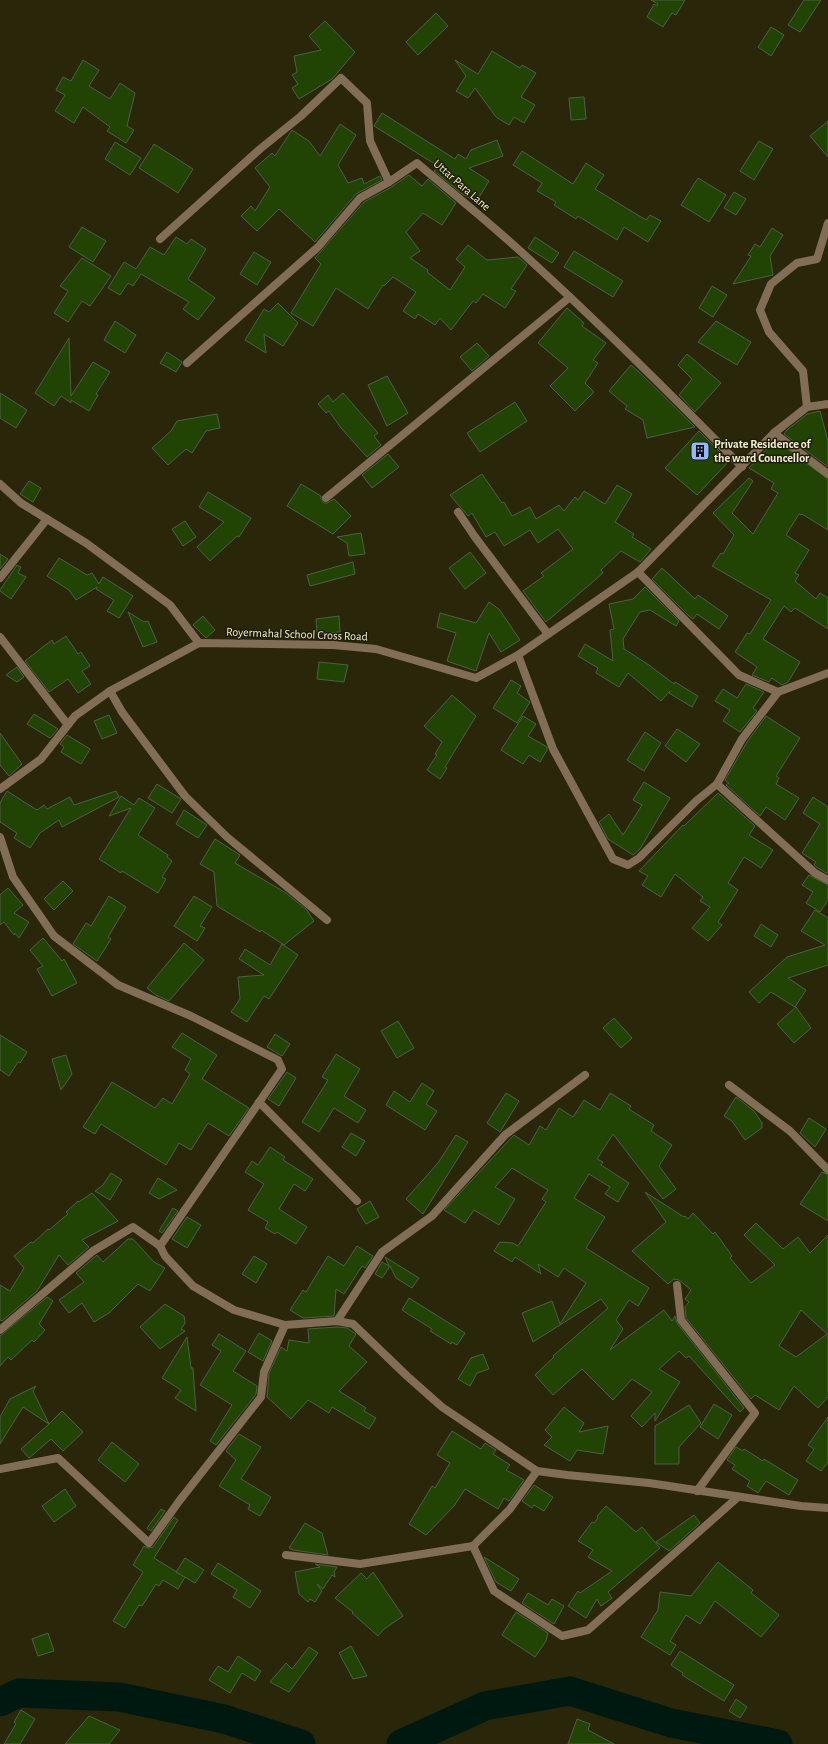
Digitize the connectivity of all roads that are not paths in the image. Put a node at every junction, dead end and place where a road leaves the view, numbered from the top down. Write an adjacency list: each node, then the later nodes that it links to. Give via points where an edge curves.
1 (389, 182): 3 (street, via 370,141 367,103 341,78); 4 (street, Uttar Para Lane, via 417,163); 5 (street, via 360,198 318,247)
2 (828, 224): 7 (street, via 817,258 797,263 771,284 760,310 769,332 803,371)
3 (160, 239)
4 (570, 297): 9 (street, Uttar Para Lane, via 657,380); 12 (street)
5 (187, 363)
6 (828, 404): 7 (street)
7 (807, 407): 8 (street, Royermahal School Cross Road)
8 (774, 433): 9 (street, Royermahal School Cross Road); 10 (street)
9 (742, 467): 15 (street, Royermahal School Cross Road)
10 (828, 474)
11 (0, 484): 14 (street, via 21,504)
12 (326, 498)
13 (458, 512): 17 (street)
14 (47, 519): 16 (street); 19 (street, via 86,543 170,605)
15 (638, 572): 17 (street, Royermahal School Cross Road); 23 (street, via 739,675)
16 (0, 578)
17 (548, 634): 20 (street, Royermahal School Cross Road)
18 (0, 637): 24 (street)
19 (199, 643): 20 (street, Royermahal School Cross Road, via 333,645 376,649 476,678); 22 (street, Royermahal School Cross Road)
20 (518, 655): 25 (street, via 553,749 613,858 628,865 639,858 696,801)
21 (828, 673): 23 (street)
22 (110, 691): 24 (street, Royermahal School Cross Road, via 75,716); 29 (street, via 122,712 185,796 227,837)
23 (778, 692): 25 (street, via 742,738)
24 (68, 725): 26 (street, Royermahal School Cross Road, via 41,759)
25 (717, 784): 28 (street, via 815,873)
26 (0, 789)
27 (0, 838): 32 (street, via 13,877 54,936 118,985 191,1016 278,1060 282,1069)
28 (828, 880)
29 (327, 920)
30 (585, 1075): 37 (street, via 505,1136 432,1216 382,1252)
31 (729, 1085): 33 (street, via 790,1131)
32 (259, 1102): 34 (street); 35 (street)
33 (828, 1170)
34 (357, 1201)
35 (160, 1246): 38 (street, via 165,1256 193,1286 234,1310); 39 (street, via 133,1227 93,1251)
36 (678, 1285): 42 (street, via 681,1320 755,1413)
37 (337, 1321): 38 (street); 41 (street, via 353,1324 442,1407)
38 (285, 1325): 40 (street, via 264,1372 261,1397 148,1543 58,1458)
39 (0, 1330)
40 (0, 1469)
41 (537, 1471): 42 (street, via 649,1483); 45 (street, via 510,1509)
42 (696, 1491): 43 (street)
43 (738, 1497): 44 (street); 45 (street, via 588,1630 562,1636 494,1591)
44 (828, 1508)
45 (473, 1546): 46 (street, via 360,1564)
46 (286, 1555)

